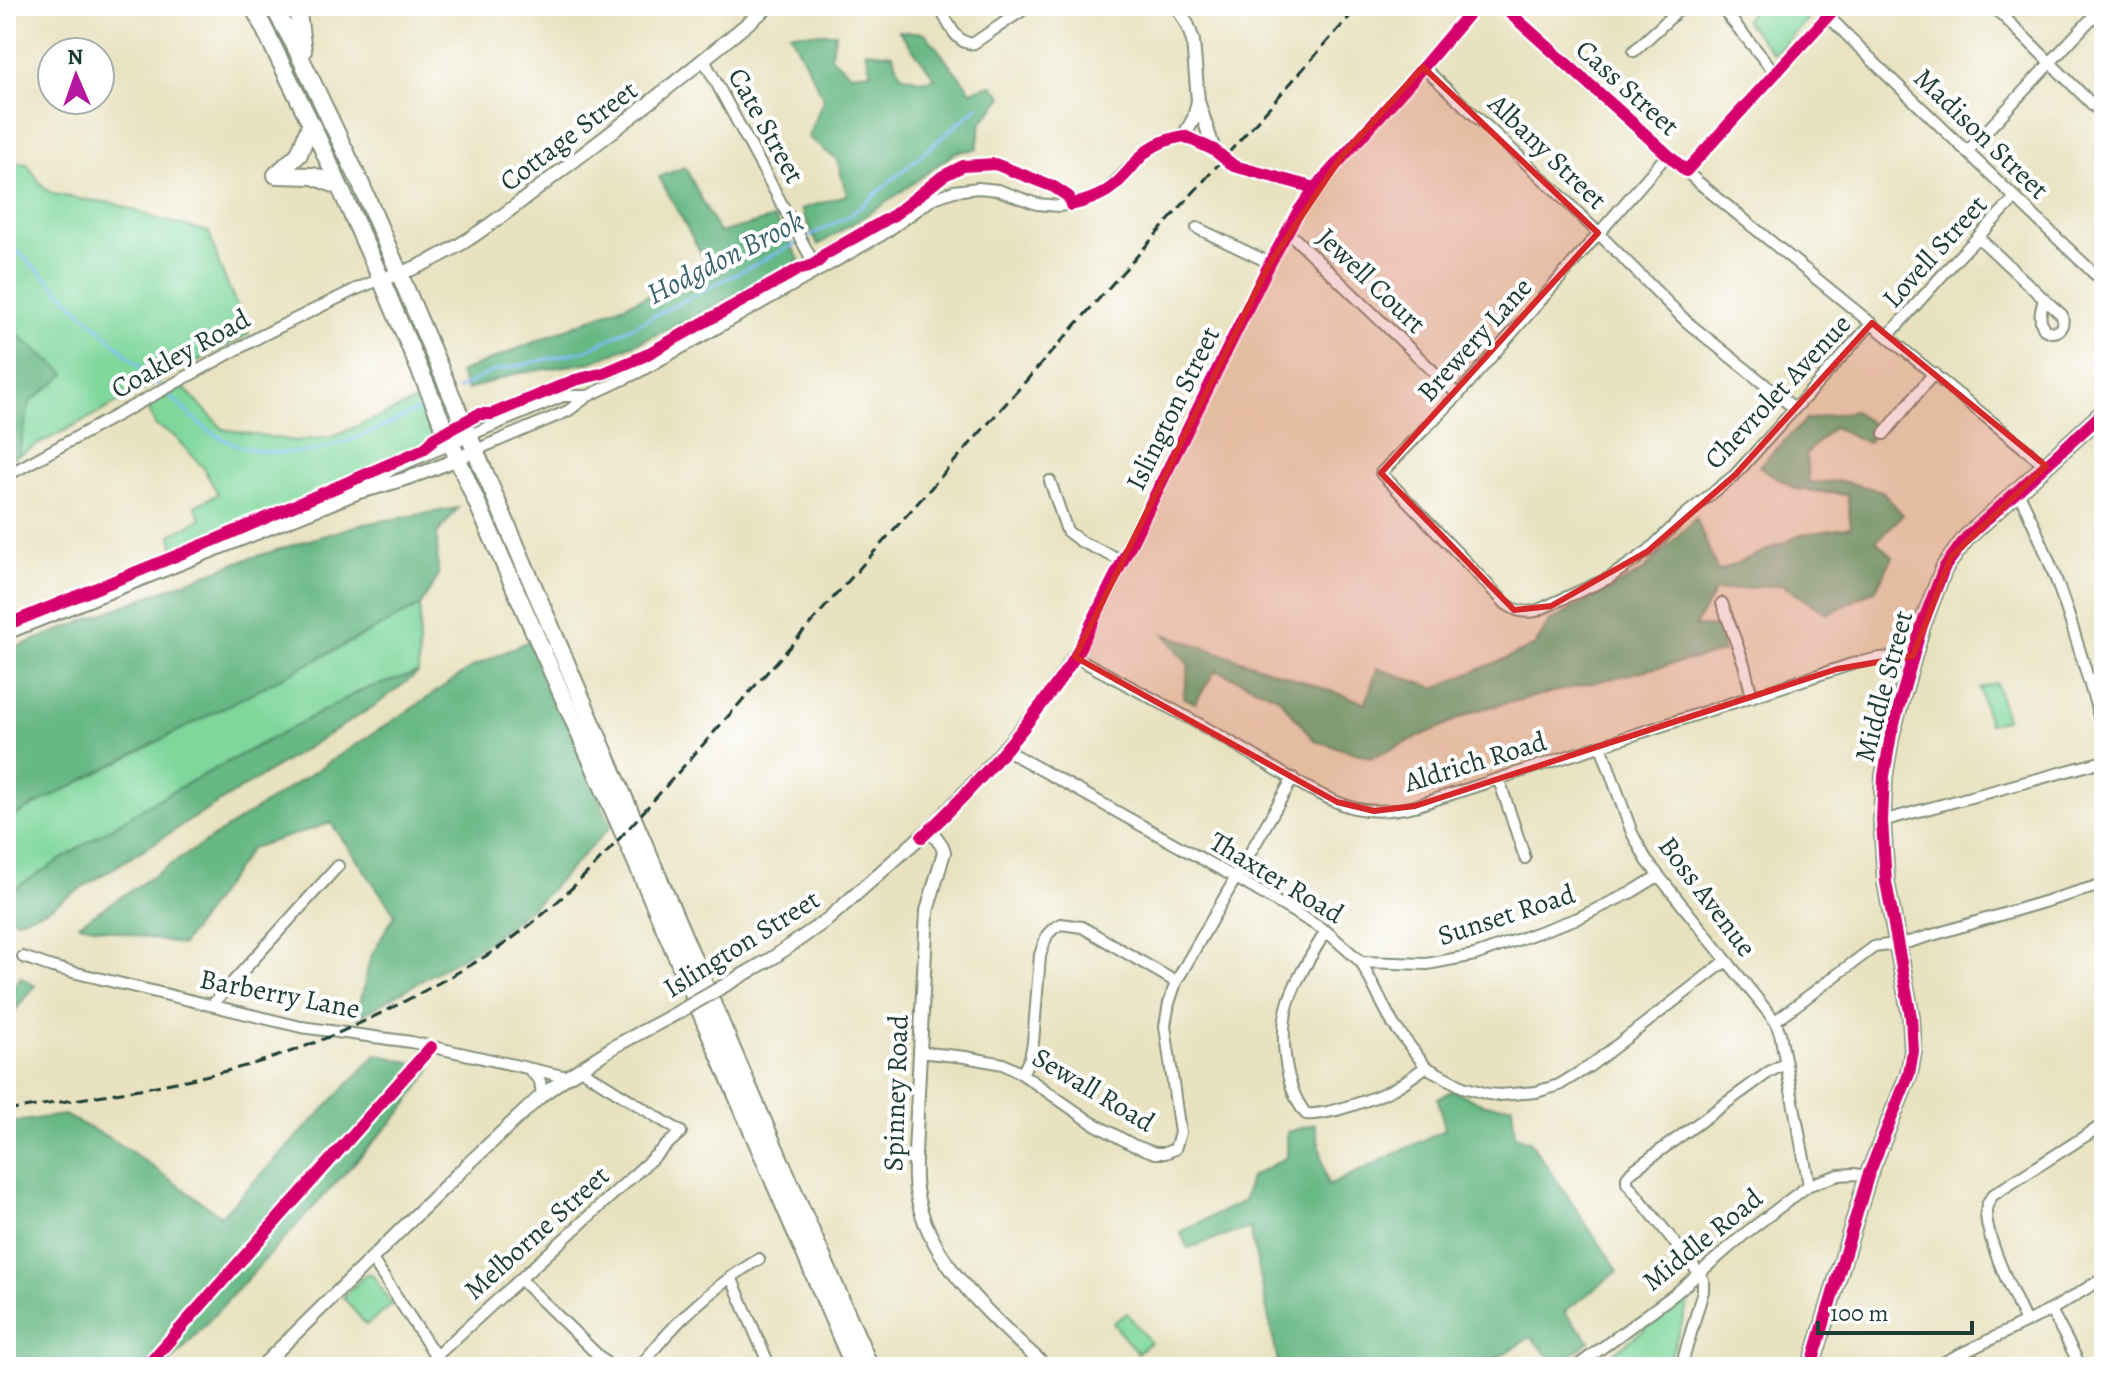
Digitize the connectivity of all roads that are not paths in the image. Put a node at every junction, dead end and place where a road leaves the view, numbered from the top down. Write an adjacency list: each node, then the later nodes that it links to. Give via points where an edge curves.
1 (253, 6): 24 (main road)
2 (273, 6): 21 (main road)
3 (297, 6): 21 (main road)
4 (769, 6): 17 (street, Cottage Street)
5 (939, 6): 6 (street, via 969,45)
6 (1029, 6)
7 (1177, 6): 22 (street, via 1193,41)
8 (1475, 6): 19 (street, Islington Street)
9 (1502, 6): 28 (street, Cass Street)
10 (1683, 6): 16 (street)
11 (1720, 6): 20 (street)
12 (1837, 6): 15 (street)
13 (1993, 6): 18 (street)
14 (2103, 6): 18 (street)
15 (1828, 16): 20 (street); 27 (street, Madison Street)
16 (1634, 51)
17 (704, 60): 38 (street, Cate Street); 39 (street, Cottage Street, via 485,228)
18 (2049, 62): 23 (street); 27 (street)
19 (1423, 67): 31 (street, Islington Street); 35 (street, Albany Street)
20 (1776, 74): 29 (street)
21 (309, 76): 39 (main road)
22 (1198, 101): 25 (street); 26 (street)
23 (2104, 116)
24 (311, 123): 30 (main road); 30 (main road, via 299,154 276,175 313,176)
25 (1184, 136): 26 (street); 38 (street, via 1149,148 1106,191 1081,202 1037,204 985,188 944,194)
26 (1214, 150): 31 (street, via 1234,166)
27 (1967, 152): 32 (street, Madison Street)
28 (1667, 155): 29 (street, Cass Street); 35 (street, Albany Street)
29 (1686, 171): 43 (street, Cass Street)
30 (339, 186): 40 (main road)
31 (1315, 188): 34 (street, Islington Street)
32 (2014, 199): 36 (street, Lovell Street); 41 (street, Madison Street)
33 (1197, 228): 37 (street)
34 (1287, 231): 37 (street, Islington Street); 46 (street, Jewell Court)
35 (1598, 233): 46 (street, Brewery Lane); 48 (street, via 1687,322)
36 (1978, 237): 42 (street); 44 (street, Lovell Street)
37 (1270, 263): 58 (street, Islington Street)
38 (818, 271): 47 (street)
39 (400, 274): 40 (street, Cottage Street); 51 (main road)
40 (381, 279): 52 (main road); 55 (street, Coakley Road, via 290,321)
41 (2104, 283)
42 (2044, 299)
43 (1872, 323): 44 (street, Cass Street); 48 (street, Chevrolet Avenue)
44 (1888, 336): 45 (street, Cass Street)
45 (1934, 373): 50 (street); 53 (street, Cass Street)
46 (1458, 395): 54 (street, Brewery Lane)
47 (588, 396): 51 (street, via 568,411); 51 (street, via 563,396)
48 (1794, 408): 54 (street, Chevrolet Avenue, via 1735,475 1648,551 1609,578 1525,613 1506,604)
49 (2104, 412): 53 (main road, Middle Street)
50 (1884, 434)
51 (473, 443): 52 (street); 112 (main road)
52 (454, 451): 60 (street, via 392,468 359,492); 111 (main road)
53 (2046, 466): 57 (main road, Middle Street)
54 (1381, 473)
55 (6, 476)
56 (1050, 481): 58 (street, via 1067,531)
57 (2017, 490): 61 (main road, Middle Street, via 1966,538 1944,568); 64 (street, via 2069,612)
58 (1123, 561): 62 (street, Islington Street)
59 (1722, 603): 63 (street)
60 (6, 633)
61 (1913, 656): 63 (street, Aldrich Road, via 1852,664); 70 (main road, Middle Street, via 1886,757)
62 (1075, 657): 66 (street, Islington Street); 68 (street, Aldrich Road)
63 (1752, 697): 65 (street, Aldrich Road)
64 (2104, 733)
65 (1601, 746): 69 (street, Aldrich Road); 74 (street, Boss Avenue, via 1632,833)
66 (1004, 749): 71 (street, Islington Street); 75 (street, Thaxter Road)
67 (2104, 761): 70 (street)
68 (1293, 778): 69 (street, Aldrich Road, via 1337,802 1374,811 1395,811); 75 (street, Sewall Road)
69 (1499, 780): 72 (street)
70 (1882, 821): 78 (main road, Middle Street)
71 (930, 829): 85 (street, Spinney Road, via 944,852 927,911); 89 (street, Islington Street, bridge, via 828,919 774,957)
72 (1525, 858)
73 (338, 866): 83 (street)
74 (1658, 876): 80 (street, Boss Avenue); 81 (street, Sunset Road, via 1578,918 1475,955 1427,964)
75 (1236, 878): 77 (street, Thaxter Road); 82 (street, Sewall Road)
76 (2104, 884): 78 (street)
77 (1326, 931): 81 (street, Thaxter Road); 87 (street, via 1290,998 1284,1021 1296,1102 1306,1114 1327,1112 1396,1088)
78 (1898, 943): 84 (street, via 1866,952); 94 (main road, Middle Street, via 1911,1017 1912,1063)
79 (23, 957): 83 (street, Barberry Lane)
80 (1726, 961): 84 (street, Boss Avenue); 87 (street, Thaxter Road, via 1559,1085 1536,1092 1488,1094)
81 (1361, 962): 87 (street, Thaxter Road, via 1393,1024)
82 (1176, 982): 90 (street, via 1082,927 1054,928 1040,955 1033,1043); 90 (street, Sewall Road, via 1165,1026 1180,1133 1175,1149 1155,1153 1133,1145)
83 (212, 1005): 88 (street, Barberry Lane)
84 (1775, 1021): 86 (street)
85 (919, 1052): 90 (street, Sewall Road, via 992,1061); 113 (street, Spinney Road, via 915,1175 925,1221 966,1288)
86 (1786, 1063): 95 (street); 98 (street, via 1627,1177)
87 (1426, 1067)
88 (529, 1069): 91 (street, Barberry Lane); 92 (street, via 540,1081)
89 (580, 1069): 91 (street, Islington Street); 101 (street, Melborne Street, via 681,1132)
90 (1022, 1074)
91 (567, 1077): 92 (street, Islington Street)
92 (542, 1095): 96 (street, Islington Street)
93 (2103, 1128): 103 (street, via 1988,1201 1991,1236)
94 (1868, 1176): 95 (street, Middle Road, via 1839,1175); 116 (main road, Middle Street)
95 (1809, 1185): 98 (street, Middle Road)
96 (371, 1258): 104 (street); 105 (street, Islington Street)
97 (759, 1259): 99 (street)
98 (1699, 1273): 114 (street, Middle Road); 115 (street, via 1703,1291)
99 (731, 1277): 109 (street, via 697,1303); 110 (street)
100 (2104, 1278): 102 (street)
101 (520, 1279): 104 (street, Melborne Street); 108 (street)
102 (2051, 1310): 103 (street); 118 (street)
103 (2026, 1322): 117 (street)
104 (436, 1356): 106 (street, Melborne Street); 107 (street)
105 (261, 1367)
106 (424, 1367)
107 (443, 1367)
108 (610, 1367)
109 (640, 1367)
110 (770, 1367)
111 (854, 1367)
112 (870, 1367)
113 (1046, 1367)
114 (1576, 1367)
115 (1681, 1367)
116 (1811, 1367)
117 (1934, 1367)
118 (2081, 1367)

